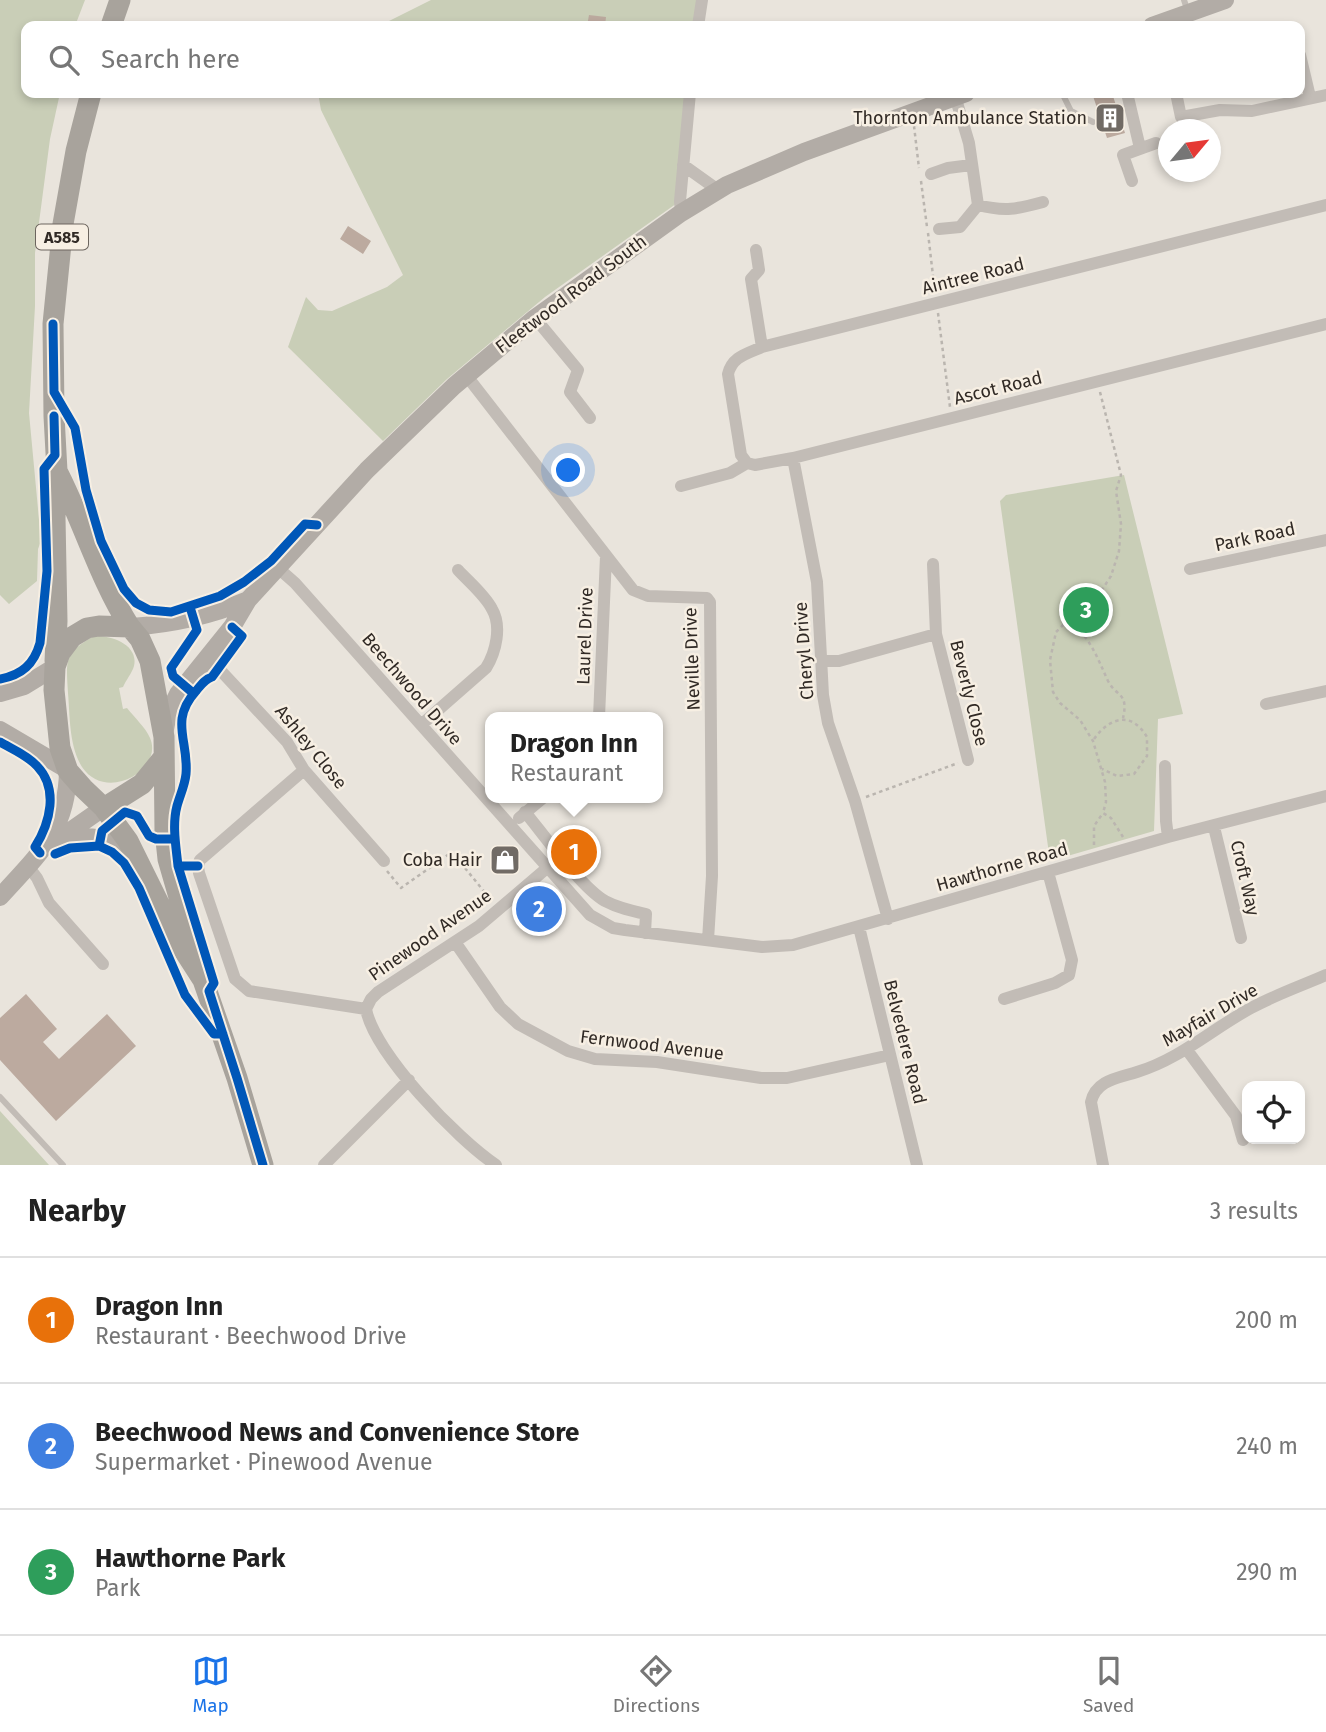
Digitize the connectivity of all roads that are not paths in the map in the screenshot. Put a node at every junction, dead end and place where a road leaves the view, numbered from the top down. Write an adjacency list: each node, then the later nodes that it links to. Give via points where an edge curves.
1 (120, 0): 5 (highway)
2 (702, 0): 6 (street)
3 (1226, 0): 4 (main road)
4 (1186, 7): 7 (main road)
5 (113, 21)
6 (699, 21)
7 (1164, 21)
8 (1305, 76): 10 (street)
9 (1326, 95): 10 (street)
10 (1310, 97): 17 (street, via 1252,111 1220,110 1181,117)
11 (89, 98): 39 (highway, A585, via 63,224 53,324)
12 (690, 98): 21 (street)
13 (952, 98): 25 (main road, Fleetwood Road South, via 804,152)
14 (961, 98): 22 (street)
15 (1064, 98): 18 (lane, via 1071,111)
16 (1128, 98): 20 (street)
17 (1177, 98)
18 (1093, 122)
19 (1156, 143): 20 (street)
20 (1140, 148): 24 (street, via 1123,155)
21 (683, 165): 25 (street); 29 (street)
22 (971, 165): 23 (street); 27 (street)
23 (931, 174)
24 (1132, 181)
25 (718, 190): 29 (main road, Fleetwood Road South)
26 (1043, 202): 27 (street, via 1013,210)
27 (978, 205): 30 (street, via 960,226)
28 (1326, 205): 34 (street, Aintree Road)
29 (681, 213): 32 (main road, Fleetwood Road South)
30 (939, 229)
31 (756, 250): 34 (street, via 759,270 751,279)
32 (536, 318): 35 (main road, Fleetwood Road South); 36 (street, via 578,370 570,392)
33 (1326, 324): 37 (street, Ascot Road)
34 (762, 347): 38 (street, Aintree Road, via 730,364 728,374 741,455)
35 (466, 375): 42 (street, Neville Drive); 44 (main road, Fleetwood Road South, via 367,470)
36 (590, 418)
37 (793, 458): 38 (street, Ascot Road, via 755,466); 51 (street, Cheryl Drive, via 817,582)
38 (747, 463): 40 (street, Ascot Road, via 730,473)
39 (57, 471): 48 (highway, A585, via 79,513 102,578); 52 (highway, A585)
40 (681, 486)
41 (1326, 540): 45 (street, Park Road)
42 (606, 556): 56 (street, Laurel Drive); 85 (street, Neville Drive, via 640,594 710,601 712,876)
43 (933, 564): 49 (street, Beverly Close)
44 (278, 568): 47 (main road, Fleetwood Road South); 57 (street, Beechwood Drive)
45 (1190, 569)
46 (458, 570): 57 (street, via 492,609 497,628 492,658)
47 (248, 600): 48 (main road, Fleetwood Road South, via 186,620); 50 (main road, Fleetwood Road South)
48 (130, 627): 52 (highway, via 93,626 79,632 65,644); 59 (highway, A585, via 150,662)
49 (936, 634): 51 (street, Beverly Close); 60 (street, Beverly Close)
50 (208, 657): 59 (main road, Fleetwood Road South, via 178,694 169,714); 63 (street, Ashley Close, via 287,742)
51 (821, 661): 80 (street, Cheryl Drive, via 828,723)
52 (55, 666): 54 (main road); 62 (highway, A585, via 58,736)
53 (1326, 691): 55 (street)
54 (0, 693)
55 (1266, 704)
56 (599, 712)
57 (421, 726): 65 (street, Beechwood Drive)
58 (0, 730): 62 (main road)
59 (164, 747): 68 (highway, via 142,784); 89 (highway, A585, via 168,859)
60 (968, 760)
61 (1166, 766): 72 (street)
62 (68, 770): 68 (highway, A585); 73 (main road, via 64,811)
63 (304, 770): 74 (street, Ashley Close); 91 (street, via 200,860 199,873 241,986)
64 (1326, 796): 71 (street, Hawthorne Road)
65 (485, 799)
66 (489, 803): 70 (street, Beechwood Drive)
67 (536, 803): 69 (street)
68 (104, 808): 73 (main road); 78 (highway, A585)
69 (524, 812): 70 (street); 82 (street, via 602,899 646,914)
70 (509, 826): 76 (street, Beechwood Drive)
71 (1214, 827): 72 (street, Hawthorne Road); 84 (street, Croft Way)
72 (1168, 837): 77 (street, Hawthorne Road)
73 (51, 844): 75 (main road); 78 (main road, via 86,836 104,839)
74 (384, 861)
75 (28, 866): 79 (main road); 87 (street, via 49,903)
76 (547, 868): 82 (street, Beechwood Drive, via 602,923); 86 (street, Pinewood Avenue)
77 (1048, 872): 80 (street, Hawthorne Road); 90 (street, via 1072,960 1069,975 1055,984)
78 (149, 878): 89 (highway, A585, via 176,938)
79 (0, 897)
80 (888, 919): 81 (street, Hawthorne Road)
81 (859, 927): 85 (street, Hawthorne Road, via 793,945 762,947); 93 (street, Belvedere Road)
82 (645, 933): 83 (street, Beechwood Drive)
83 (685, 937): 85 (street, Hawthorne Road)
84 (1241, 938)
85 (708, 940)
86 (455, 942): 91 (street, Pinewood Avenue, via 378,992); 93 (street, Fernwood Avenue, via 500,1007 518,1024 568,1051 595,1059 787,1079)
87 (103, 964)
88 (1326, 975): 92 (street, Mayfair Drive, via 1250,1009)
89 (204, 980): 99 (highway, A585)
90 (1004, 999)
91 (366, 1009): 94 (street, Pinewood Avenue, via 374,1033)
92 (1186, 1050): 96 (street, via 1236,1116); 102 (street, Mayfair Drive, via 1152,1068 1099,1086 1093,1094)
93 (890, 1055): 101 (street, Belvedere Road)
94 (409, 1080): 97 (street); 100 (street, Pinewood Avenue, via 458,1133)
95 (0, 1097): 98 (lane)
96 (1242, 1137)
97 (326, 1162)
98 (63, 1165)
99 (263, 1165)
100 (496, 1165)
101 (917, 1165)
102 (1102, 1165)

